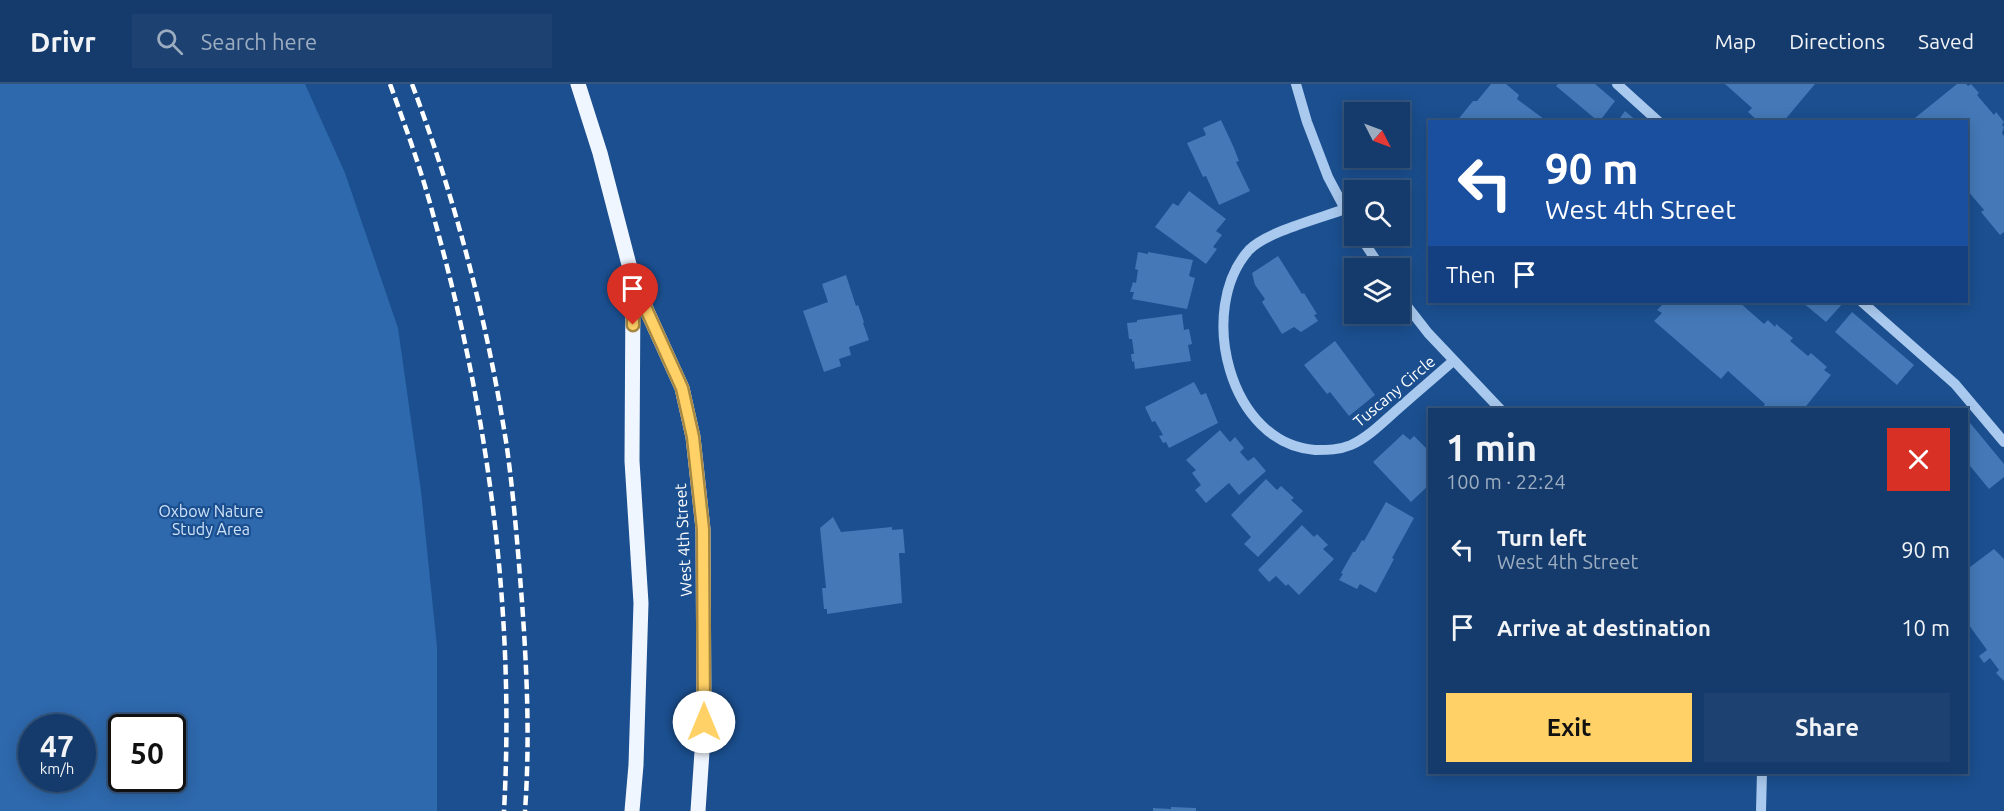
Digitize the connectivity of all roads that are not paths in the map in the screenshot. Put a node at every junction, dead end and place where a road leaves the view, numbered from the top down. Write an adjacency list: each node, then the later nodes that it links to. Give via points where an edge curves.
1 (578, 84): 7 (main road, West 4th Street)
2 (1296, 84): 5 (street, via 1328,177)
3 (1617, 84): 4 (street)
4 (1657, 120)
5 (1344, 207)
6 (1344, 209): 10 (street, Tuscany Circle, via 1268,237 1250,249 1230,282 1224,337 1230,373 1260,425 1282,441 1304,449 1330,451 1352,444 1374,430)
7 (633, 280): 14 (main road, West 4th Street, via 632,461 641,603); 15 (main road, West 4th Street, via 682,388 693,437 703,529 704,722)
8 (1863, 303): 12 (street, via 1955,384)
9 (1410, 310): 10 (street)
10 (1454, 361): 11 (street)
11 (1500, 408)
12 (2004, 442)
13 (1762, 774): 16 (street)
14 (632, 811)
15 (698, 811)
16 (1761, 811)

